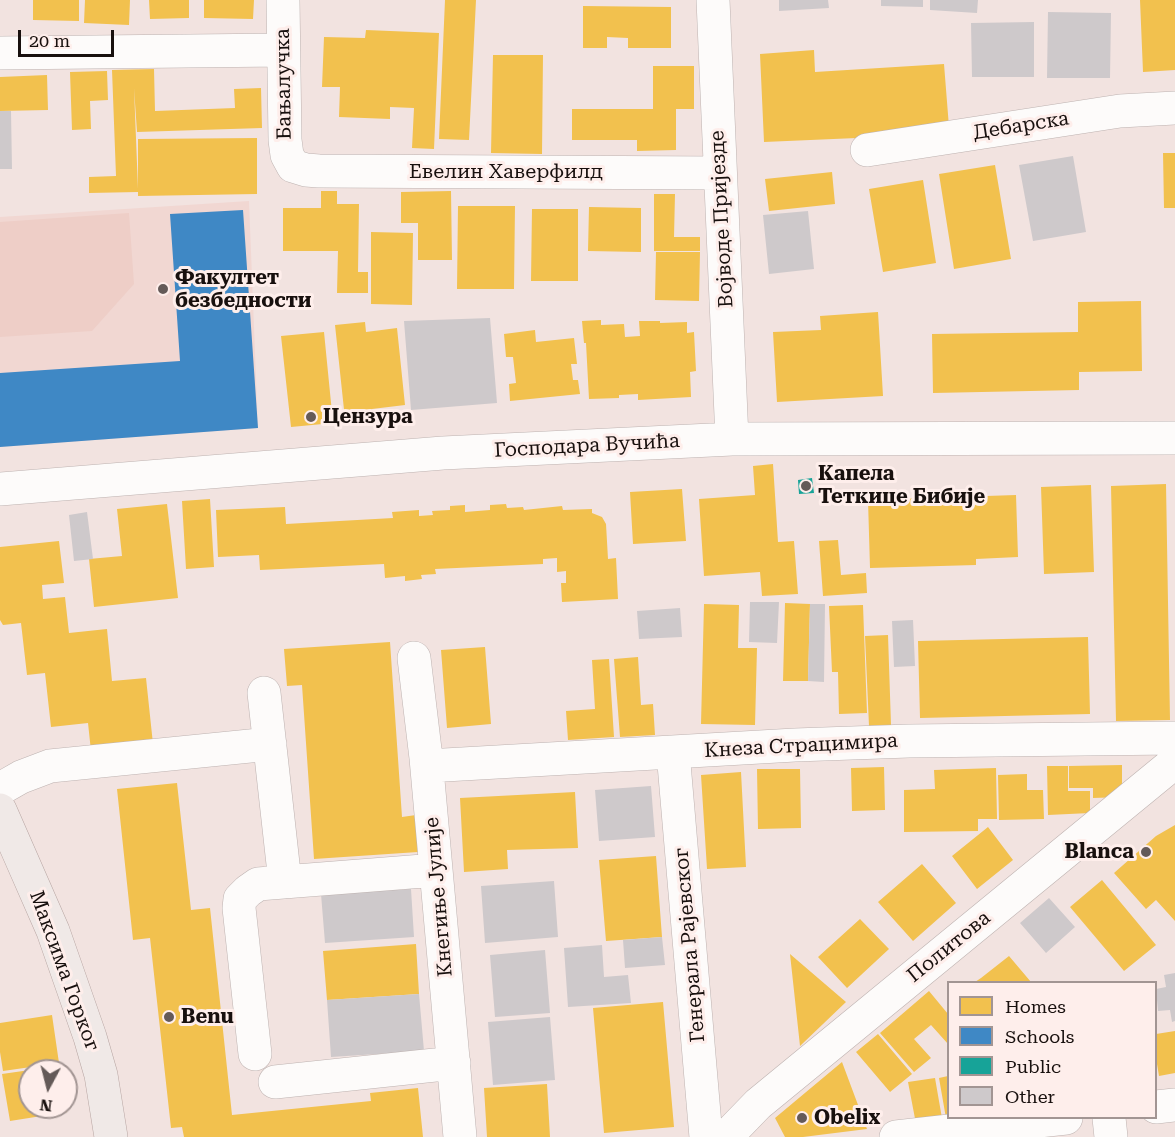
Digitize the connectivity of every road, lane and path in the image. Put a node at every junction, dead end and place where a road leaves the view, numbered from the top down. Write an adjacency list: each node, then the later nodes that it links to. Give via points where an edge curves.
1 (283, 0): 3 (street, Бањалучка)
2 (713, 0): 8 (street, Војводе Пријезде)
3 (283, 50): 4 (street); 7 (street, Бањалучка, via 286,155)
4 (0, 53)
5 (1175, 108): 6 (street, Дебарска, via 1120,111)
6 (867, 150)
7 (293, 166): 8 (street, Евелин Хаверфилд, via 319,171)
8 (719, 173): 10 (street, Војводе Пријезде)
9 (1175, 438): 10 (street, Господара Вучића)
10 (732, 439): 11 (street, Господара Вучића, via 443,453)
11 (0, 489)
12 (414, 658): 18 (street, Кнегиње Јулије)
13 (264, 693): 15 (street)
14 (1175, 738): 16 (street, Кнеза Страцимира, via 886,742)
15 (270, 744): 19 (street, via 50,766); 22 (street)
16 (673, 752): 18 (street, Кнеза Страцимира); 32 (street, Генерала Рајевског)
17 (1175, 762): 33 (street, Политова, via 758,1104)
18 (427, 766): 21 (street, Кнегиње Јулије)
19 (0, 789)
20 (3, 824): 30 (main road, Максима Горког, via 53,931 90,1037)
21 (436, 870): 22 (street); 24 (street, Кнегиње Јулије)
22 (285, 882): 23 (street, via 258,884 240,899)
23 (255, 1054)
24 (454, 1063): 25 (street); 31 (street, Кнегиње Јулије)
25 (276, 1082)
26 (1175, 1105): 27 (street)
27 (1157, 1107)
28 (1057, 1119): 34 (street)
29 (1109, 1119): 35 (street)
30 (111, 1137)
31 (460, 1137)
32 (706, 1137)
33 (726, 1137)
34 (896, 1137)
35 (1112, 1137)

